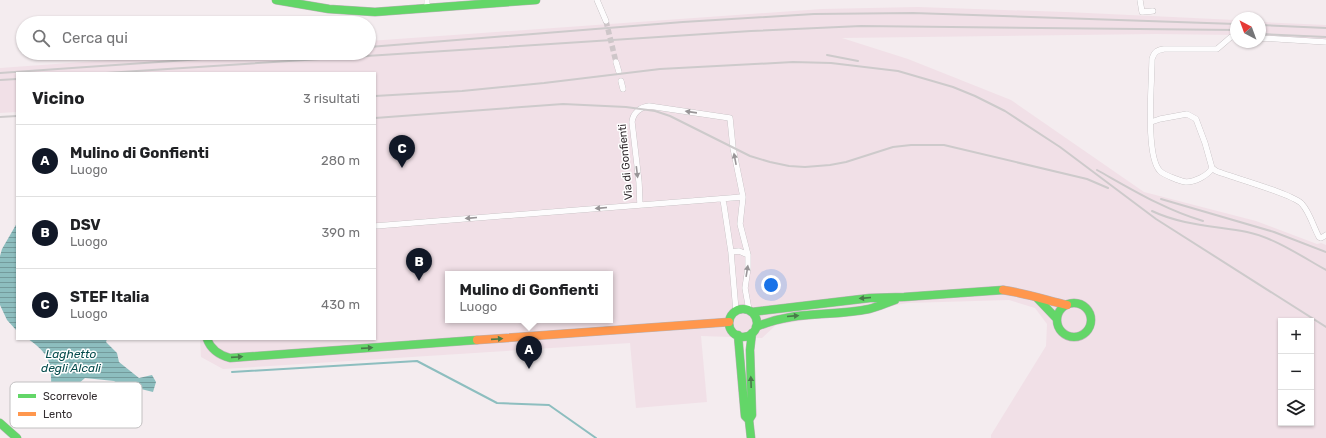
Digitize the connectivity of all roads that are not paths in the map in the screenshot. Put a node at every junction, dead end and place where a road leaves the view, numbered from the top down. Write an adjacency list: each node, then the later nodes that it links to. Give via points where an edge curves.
1 (276, 0): 6 (street, via 329,9 375,12)
2 (536, 0): 5 (street)
3 (597, 0): 8 (street)
4 (1140, 0): 7 (street, via 1142,12)
5 (480, 2): 6 (street)
6 (427, 4)
7 (1153, 11)
8 (606, 21)
9 (1230, 38): 16 (street, via 1217,49 1164,49 1154,54)
10 (1266, 38): 11 (street)
11 (1326, 42)
12 (616, 62): 13 (street)
13 (619, 72)
14 (621, 81): 15 (street)
15 (623, 89)
16 (1151, 122): 17 (street, via 1187,114 1196,118); 17 (street, via 1153,159 1160,172 1187,182 1202,177)
17 (1212, 168): 22 (street, via 1301,202 1319,237)
18 (743, 197): 19 (street, Via di Gonfienti); 20 (street, Via di Gonfienti, one-way to 20, via 730,118 644,106 633,116 632,122); 24 (street, via 740,224)
19 (723, 199): 20 (street, Via di Gonfienti); 23 (street)
20 (640, 205): 21 (street, one-way to 21)
21 (376, 226)
22 (1325, 236)
23 (731, 252): 24 (street, via 739,251); 28 (street)
24 (748, 256): 29 (street, one-way to 24, via 745,288)
25 (904, 297): 26 (street, via 1000,289); 29 (street, one-way to 29, via 870,298); 32 (street, one-way to 25, via 768,321 782,317 869,309)
26 (1037, 298): 27 (street); 30 (street)
27 (1067, 305): 30 (street, via 1060,310); 30 (street, via 1080,304 1088,310 1091,321 1088,331 1075,337 1066,335 1059,328)
28 (736, 311): 29 (street); 31 (street)
29 (750, 311): 32 (street, via 757,319)
30 (1057, 319)
31 (729, 322): 33 (street); 34 (street, one-way to 31, via 213,350 230,358)
32 (754, 330): 33 (street, via 745,336); 35 (street, one-way to 32, via 752,415 750,350)
33 (738, 336): 35 (street, via 745,416)
34 (207, 340)
35 (749, 420): 38 (street)
36 (0, 423): 37 (street)
37 (17, 438)
38 (751, 438)

